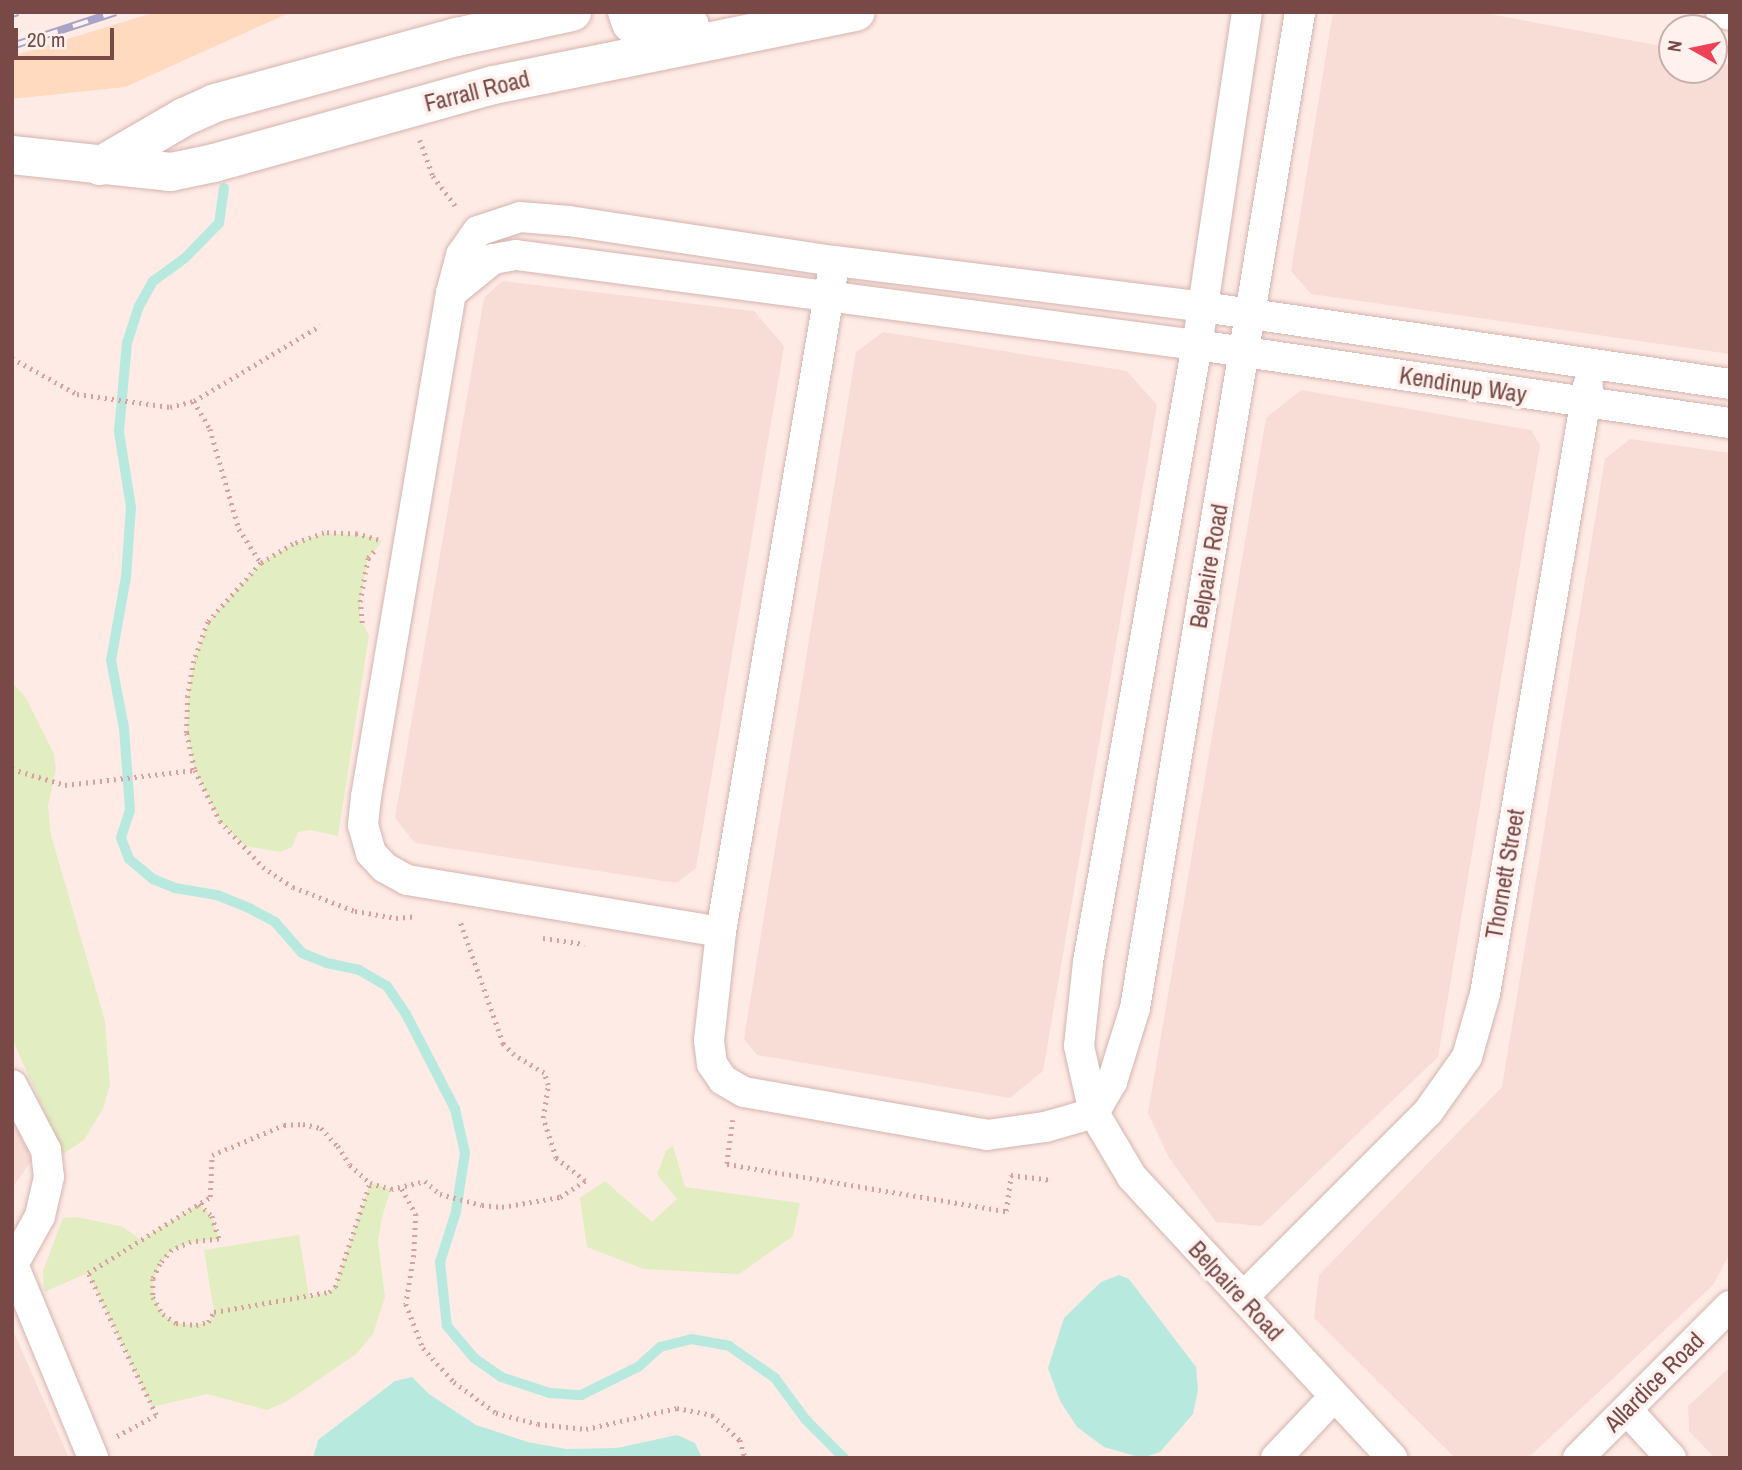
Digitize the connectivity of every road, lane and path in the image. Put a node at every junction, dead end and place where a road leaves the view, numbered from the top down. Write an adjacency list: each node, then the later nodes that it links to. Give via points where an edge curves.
1 (572, 12): 11 (main road, via 457,37 215,103)
2 (626, 12): 3 (main road, via 637,29 654,30)
3 (751, 12)
4 (856, 12): 11 (main road, Farrall Road, via 493,85 171,172)
5 (1247, 12): 16 (street, Belpaire Road)
6 (1300, 12): 17 (street, Belpaire Road)
7 (1721, 12): 8 (street)
8 (1730, 15)
9 (416, 130): 12 (path, via 433,176)
10 (12, 155): 11 (main road, Farrall Road)
11 (100, 166)
12 (466, 217)
13 (835, 261): 14 (street, Kendinup Way, via 520,217 478,231 461,255); 15 (street); 16 (street, Kendinup Way)
14 (452, 293): 15 (street, Kendinup Way, via 493,259 516,255); 35 (street, Kendinup Way, via 366,797 363,825 371,853 407,880)
15 (829, 297): 20 (street, Kendinup Way); 35 (street)
16 (1203, 307): 17 (street, Kendinup Way); 20 (street, Belpaire Road)
17 (1251, 315): 19 (street, Kendinup Way); 21 (street, Belpaire Road)
18 (320, 326): 26 (path)
19 (1414, 340): 23 (street, Kendinup Way); 24 (street)
20 (1198, 345): 21 (street, Kendinup Way); 37 (street, Belpaire Road, via 1085,989 1079,1046)
21 (1245, 352): 24 (street, Kendinup Way); 37 (street, Belpaire Road, via 1135,1008 1112,1082)
22 (12, 358): 26 (path, via 77,394 147,406)
23 (1591, 365): 25 (street, Kendinup Way); 27 (street, Thornett Street)
24 (1408, 376): 27 (street, Kendinup Way)
25 (1730, 384)
26 (194, 401): 30 (path, via 210,429 239,529)
27 (1586, 404): 28 (street, Kendinup Way); 42 (street, Thornett Street, via 1485,994 1466,1057 1428,1112)
28 (1730, 423)
29 (382, 542): 30 (path, via 374,537 324,533)
30 (261, 563): 32 (path, via 208,622 194,661 187,733)
31 (12, 769): 32 (path, via 65,785)
32 (195, 770): 33 (path, via 220,821 263,867 293,887 355,911 396,918)
33 (421, 915)
34 (447, 920): 39 (path, via 460,922 503,1044 544,1073 548,1085 543,1118 556,1158 585,1181 560,1197 502,1207 440,1194 425,1181)
35 (721, 932): 37 (street, via 709,1040 712,1064 723,1080 744,1092 987,1135 1045,1128)
36 (12, 1086): 41 (street, via 46,1150 49,1177 40,1216)
37 (1094, 1113): 42 (street, Belpaire Road, via 1132,1177)
38 (370, 1183): 39 (path); 40 (path, via 321,1128 284,1125 212,1155 210,1197); 40 (path, via 335,1287 214,1312 208,1322 196,1325 176,1323 163,1314 153,1297 153,1279 172,1250 219,1239 212,1216)
39 (402, 1189): 48 (path, via 416,1214 405,1304 423,1348 454,1382 496,1413 538,1424 586,1429 677,1408 712,1415 740,1440)
40 (198, 1204): 46 (path, via 88,1273 156,1415)
41 (13, 1262): 46 (street)
42 (1243, 1297): 44 (street, Belpaire Road)
43 (1730, 1306): 45 (street, Allardice Road)
44 (1333, 1398): 47 (street); 49 (street, Belpaire Road)
45 (1627, 1410): 50 (street, Allardice Road); 51 (street)
46 (91, 1454)
47 (1280, 1455)
48 (745, 1458)
49 (1392, 1458)
50 (1578, 1458)
51 (1671, 1458)

